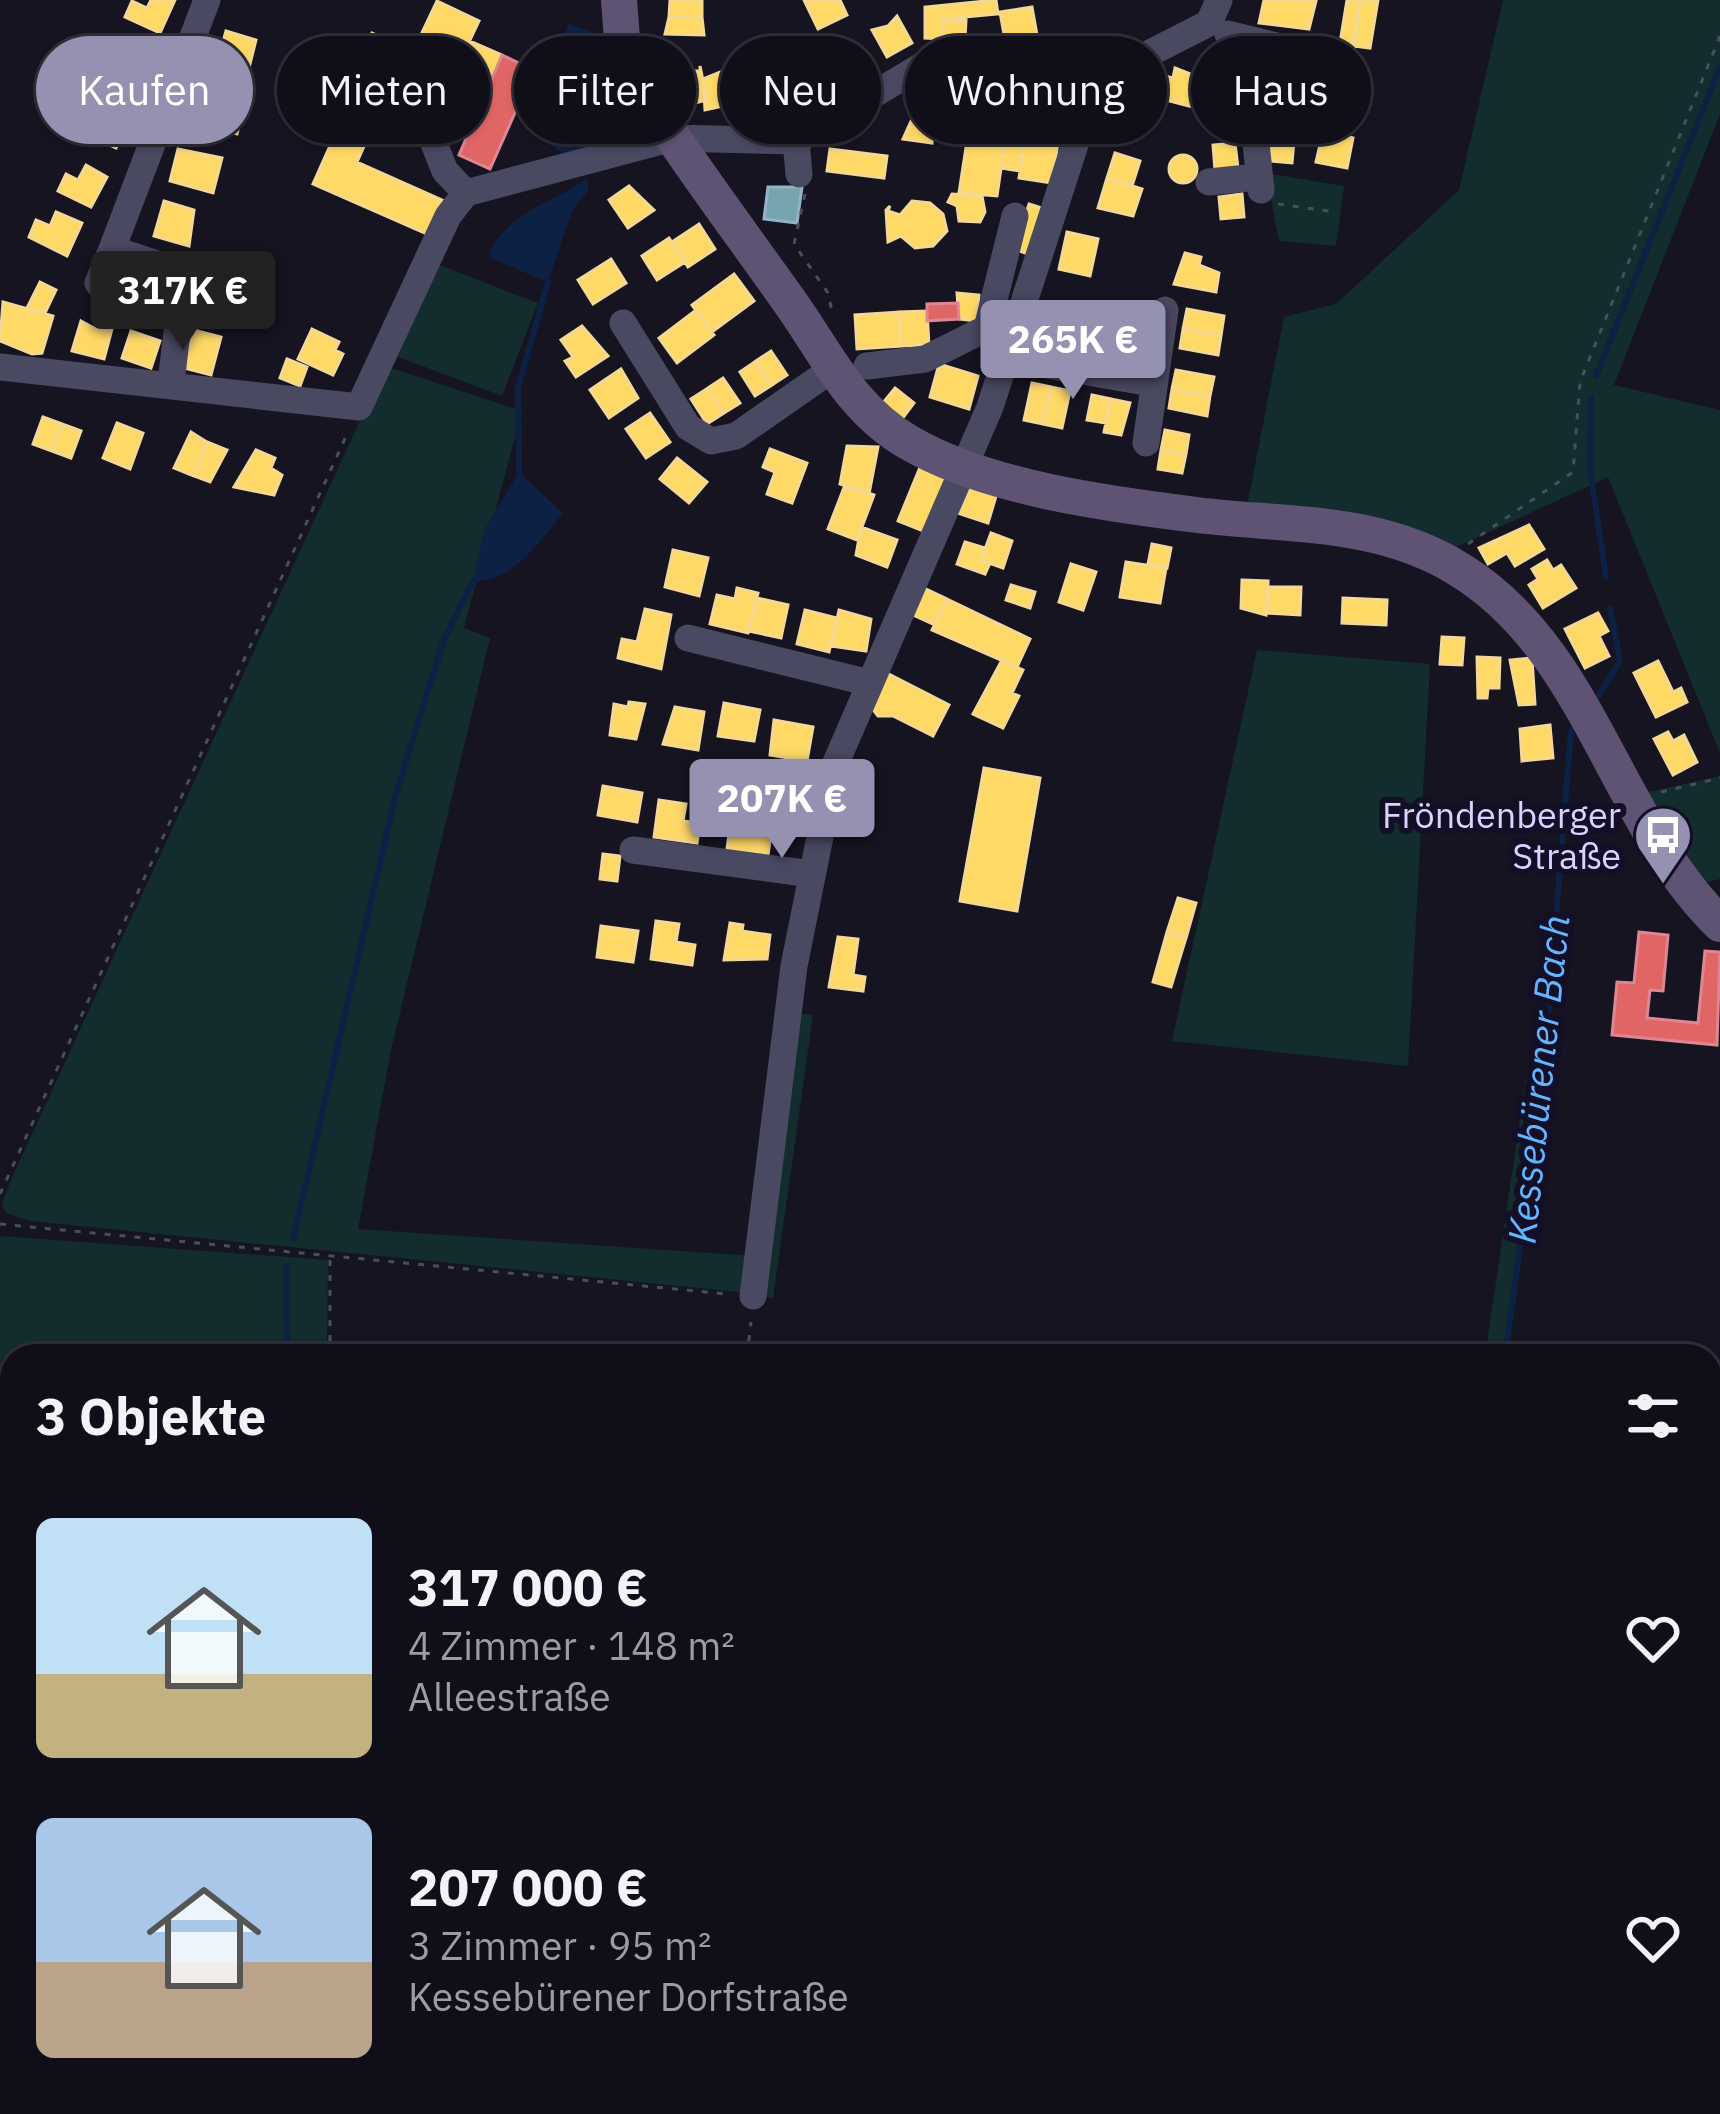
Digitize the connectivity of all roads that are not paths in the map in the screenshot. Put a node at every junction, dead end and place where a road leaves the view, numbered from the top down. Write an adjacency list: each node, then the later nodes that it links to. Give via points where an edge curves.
1 (207, 0): 17 (street)
2 (619, 0): 4 (main road)
3 (1214, 11): 5 (street); 6 (street)
4 (622, 36)
5 (1240, 36)
6 (1167, 39)
7 (434, 144): 15 (street)
8 (650, 144): 15 (street)
9 (677, 144): 23 (main road)
10 (796, 144): 13 (street)
11 (1075, 144): 22 (street)
12 (1255, 144): 14 (street, via 1259,184)
13 (799, 174)
14 (1209, 182)
15 (466, 193): 25 (street, via 359,407)
16 (1015, 216): 21 (street)
17 (112, 249): 18 (street); 25 (street, via 184,273)
18 (98, 283)
19 (1165, 310): 26 (street)
20 (623, 323): 23 (street, via 688,427 711,441 736,436)
21 (986, 332): 22 (street); 23 (street, via 914,362)
22 (1011, 345): 26 (street); 28 (street)
23 (841, 364): 28 (main road, via 888,429)
24 (0, 367): 25 (street)
25 (171, 383)
26 (1151, 383): 27 (street)
27 (1146, 443)
28 (965, 467): 30 (street); 33 (main road, via 1146,509 1368,533 1446,561 1526,624 1677,879)
29 (688, 638): 30 (street)
30 (870, 683): 32 (street, via 834,767)
31 (633, 850): 32 (street)
32 (812, 874): 34 (street)
33 (1720, 924)
34 (753, 1296)

